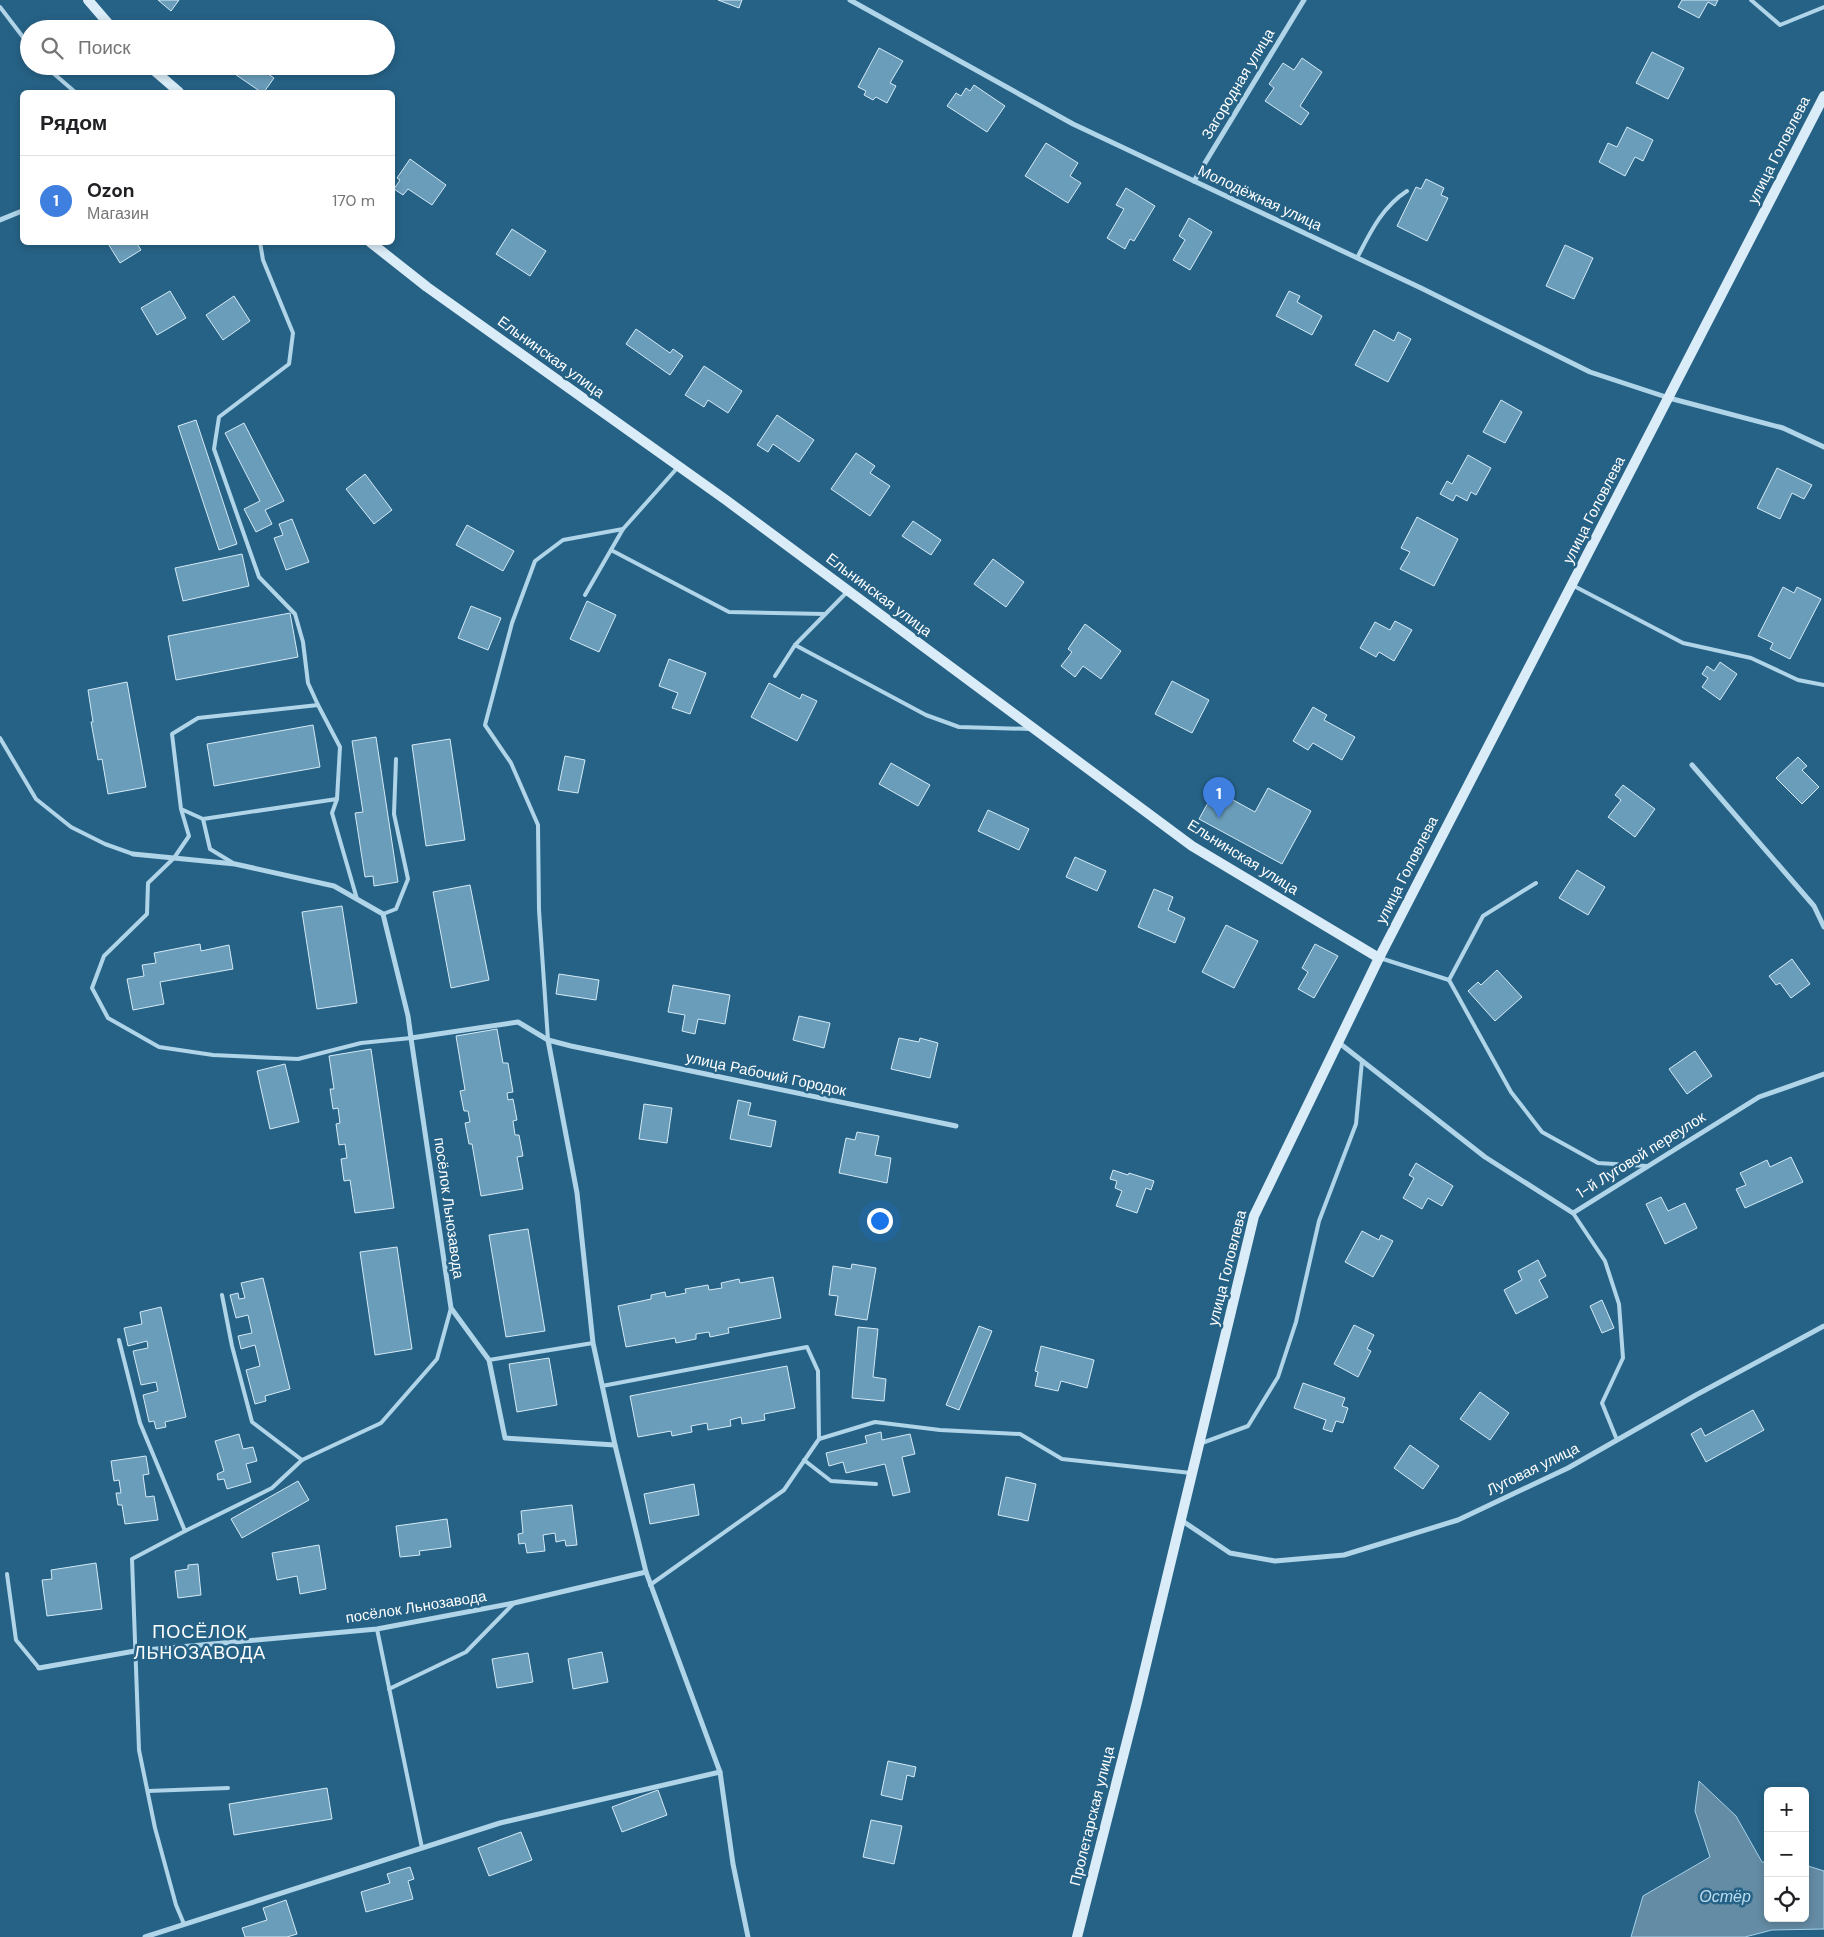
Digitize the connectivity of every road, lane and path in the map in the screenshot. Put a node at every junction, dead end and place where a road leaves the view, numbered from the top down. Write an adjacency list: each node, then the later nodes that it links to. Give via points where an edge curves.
1 (88, 0): 7 (main road)
2 (850, 0): 14 (street, Молодёжная улица, via 1072,124)
3 (1304, 0): 14 (street, Загородная улица)
4 (1752, 0): 6 (lane, via 1780,24)
5 (0, 7): 8 (lane)
6 (1824, 7)
7 (105, 20)
8 (20, 33)
9 (55, 75): 11 (lane)
10 (159, 75): 12 (main road)
11 (73, 90)
12 (177, 90)
13 (1824, 96): 21 (main road, улица Головлева)
14 (1194, 181): 20 (street, Молодёжная улица)
15 (1407, 191): 20 (lane, via 1376,221)
16 (20, 212): 17 (street)
17 (0, 220)
18 (260, 245): 33 (lane, via 263,260 293,333 289,364 219,417 214,449 259,577 295,614 308,683)
19 (374, 245): 23 (main road, Ельнинская улица)
20 (1357, 258): 21 (street, Молодёжная улица, via 1590,372)
21 (1669, 398): 22 (street, Молодёжная улица, via 1783,428); 26 (main road, улица Головлева)
22 (1824, 447)
23 (679, 466): 24 (lane); 27 (main road, Ельнинская улица)
24 (623, 529): 25 (lane); 51 (lane, via 564,540 535,562 512,623 485,725 511,763 538,825 539,910)
25 (611, 550): 28 (lane); 29 (lane, via 729,612)
26 (1572, 584): 32 (lane, via 1683,643 1751,658 1798,680); 48 (main road, улица Головлева)
27 (848, 591): 29 (lane); 34 (main road, Ельнинская улица)
28 (586, 595)
29 (825, 614): 30 (lane)
30 (795, 645): 31 (lane); 34 (lane, via 926,715 959,727)
31 (775, 676)
32 (1824, 685)
33 (318, 705): 38 (lane, via 340,748); 39 (lane, via 198,718 172,734)
34 (1035, 729): 48 (main road, Ельнинская улица, via 1192,846)
35 (0, 738): 41 (lane, via 36,799 70,827)
36 (396, 760): 46 (lane, via 394,814 408,879 396,909)
37 (1692, 765): 47 (street, via 1814,906)
38 (337, 799): 40 (lane); 45 (lane, via 332,812)
39 (181, 809): 40 (lane); 42 (lane, via 189,836)
40 (203, 819): 43 (lane, via 210,849)
41 (133, 854): 42 (street)
42 (174, 858): 43 (street); 50 (lane, via 148,884 147,914 104,956 92,988 108,1018 160,1047 213,1056 298,1059 361,1043)
43 (235, 864): 45 (street, via 334,886)
44 (1536, 883): 49 (lane, via 1483,916)
45 (357, 899): 46 (street)
46 (383, 914): 50 (street, посёлок Льнозавода)
47 (1824, 927)
48 (1378, 958): 49 (lane); 52 (main road, улица Головлева)
49 (1450, 980): 56 (lane, via 1511,1092 1542,1132 1598,1162)
50 (411, 1038): 51 (street, улица Рабочий Городок, via 518,1022); 59 (street, посёлок Льнозавода)
51 (548, 1040): 55 (street, улица Рабочий Городок); 62 (street, via 577,1193)
52 (1338, 1042): 53 (street, 1-й Луговой переулок); 67 (main road, улица Головлева, via 1254,1216)
53 (1362, 1061): 57 (street, 1-й Луговой переулок, via 1485,1157); 67 (lane, via 1356,1124 1319,1222 1296,1322 1278,1377 1248,1426)
54 (1824, 1074): 56 (street, 1-й Луговой переулок, via 1759,1097)
55 (956, 1126)
56 (1647, 1166): 57 (street, 1-й Луговой переулок)
57 (1573, 1213): 66 (lane, via 1604,1261 1619,1304 1622,1358 1602,1403)
58 (222, 1295): 69 (lane, via 252,1422)
59 (451, 1308): 63 (street, посёлок Льнозавода); 69 (lane, via 437,1360 381,1423)
60 (1824, 1326): 66 (street, Луговая улица)
61 (119, 1340): 74 (lane, via 140,1423)
62 (593, 1343): 63 (lane); 64 (street)
63 (489, 1360): 68 (street, посёлок Льнозавода, via 505,1438)
64 (602, 1386): 65 (lane, via 807,1347 818,1371); 68 (street)
65 (819, 1439): 70 (lane); 71 (lane, via 874,1422 940,1430 1020,1434 1062,1459)
66 (1617, 1440): 73 (street, Луговая улица, via 1568,1468 1458,1520 1344,1555 1274,1561 1230,1554)
67 (1199, 1444): 71 (main road, улица Головлева)
68 (614, 1445): 75 (street)
69 (302, 1460): 74 (lane, via 272,1488)
70 (804, 1460): 72 (lane, via 831,1482); 77 (lane, via 784,1490)
71 (1192, 1473): 73 (main road, улица Головлева)
72 (876, 1484)
73 (1181, 1519): 83 (main road, улица Головлева)
74 (184, 1530): 80 (lane, via 132,1559)
75 (646, 1572): 77 (street); 78 (street, посёлок Льнозавода)
76 (7, 1574): 81 (lane, via 16,1640)
77 (650, 1585): 84 (street)
78 (514, 1603): 79 (street, посёлок Льнозавода); 82 (lane, via 466,1652)
79 (377, 1629): 80 (street, посёлок Льнозавода); 82 (lane)
80 (135, 1651): 81 (street, посёлок Льнозавода); 86 (lane, via 139,1750)
81 (39, 1668)
82 (389, 1689): 87 (lane)
83 (1137, 1702): 91 (main road, Пролетарская улица)
84 (720, 1772): 87 (street, via 500,1823); 90 (street, via 733,1864)
85 (228, 1788): 86 (lane)
86 (148, 1791): 88 (lane, via 176,1905)
87 (422, 1848): 88 (street)
88 (184, 1924): 89 (street)
89 (145, 1937)
90 (748, 1937)
91 (1077, 1937)

